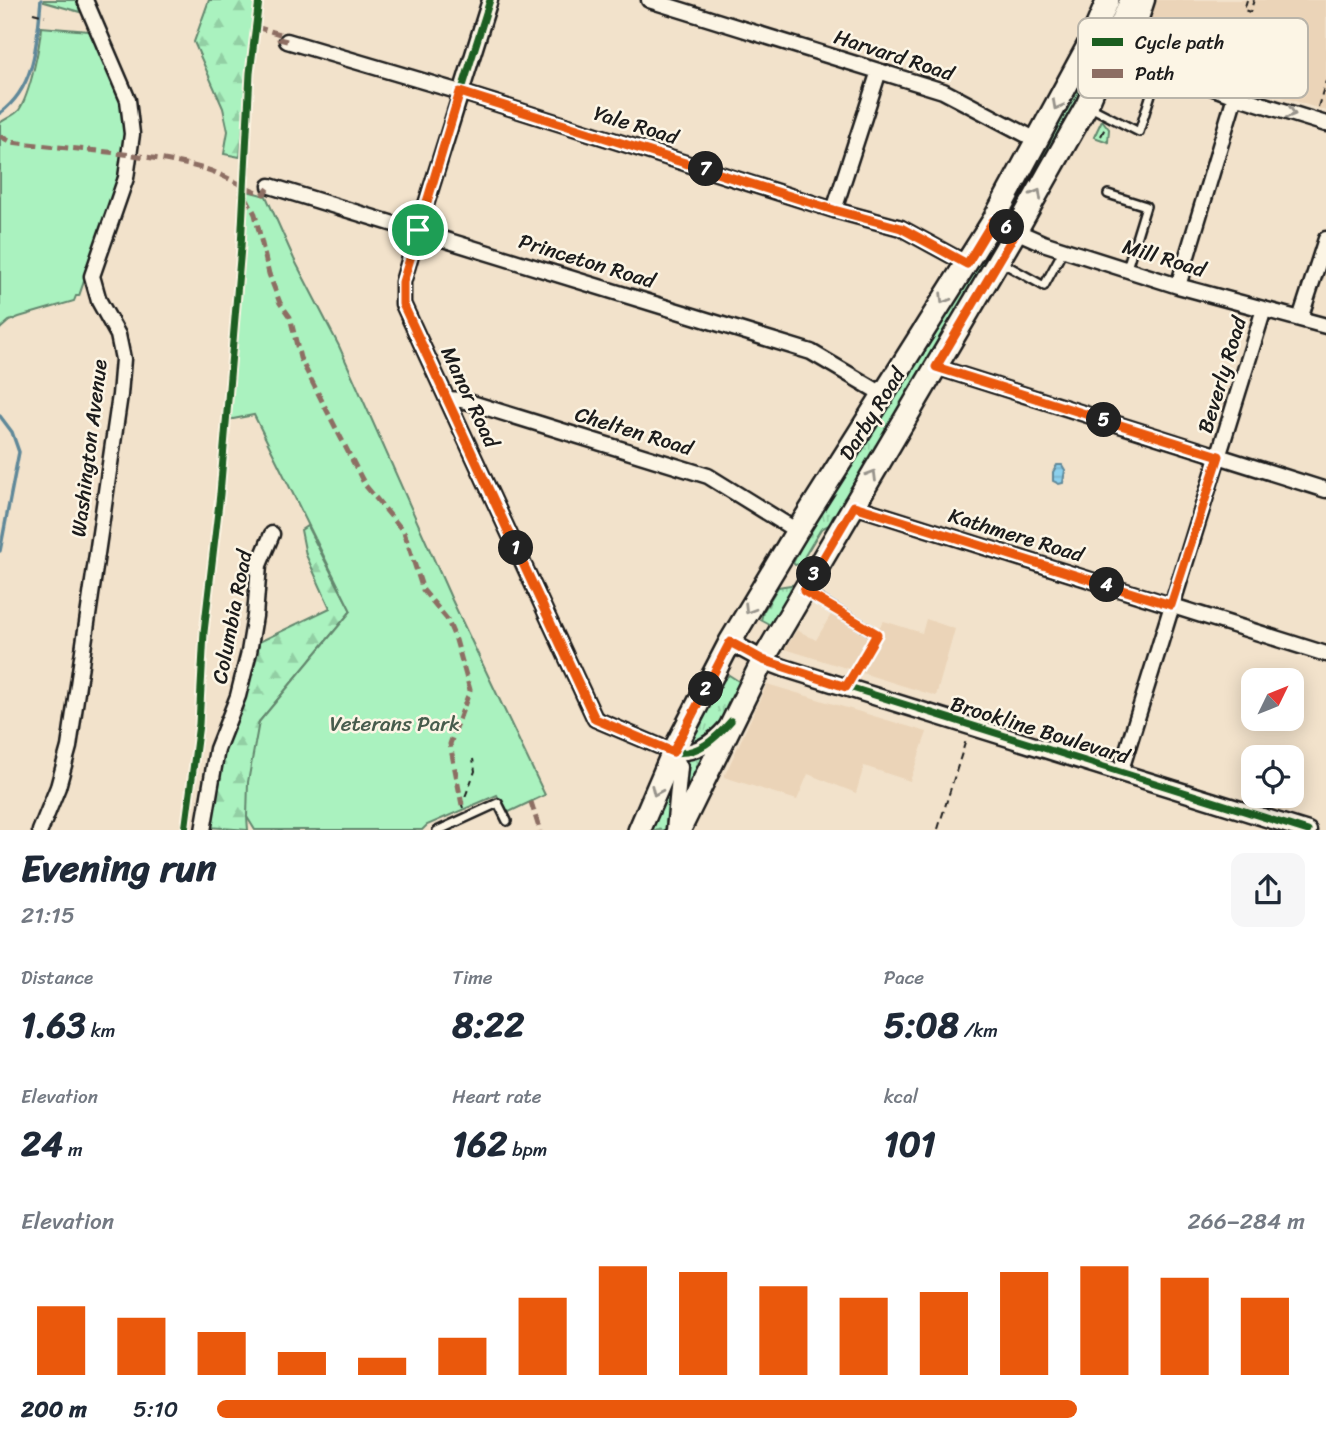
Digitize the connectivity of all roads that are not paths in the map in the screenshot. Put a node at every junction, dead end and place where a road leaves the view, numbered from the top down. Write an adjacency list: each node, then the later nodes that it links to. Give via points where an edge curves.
1 (85, 0): 55 (street, Washington Avenue, via 128,100 132,134 126,178 92,276 99,301 118,335 123,359 69,747)
2 (490, 0): 13 (street, Manor Road)
3 (649, 0): 12 (street, Harvard Road)
4 (1108, 0): 7 (main road, Darby Road)
5 (1131, 0): 8 (main road, Darby Road)
6 (1147, 0): 9 (street, Darby Road)
7 (1100, 18)
8 (1124, 18)
9 (1141, 18)
10 (288, 41): 13 (street, Yale Road)
11 (1078, 65): 20 (main road, Darby Road, one-way to 20)
12 (879, 72): 20 (street, Harvard Road, via 943,91); 23 (street)
13 (460, 92): 23 (street, Yale Road); 25 (street, Manor Road)
14 (1090, 98): 18 (main road, Darby Road)
15 (1150, 98): 18 (lane, via 1139,132)
16 (1234, 98): 32 (street)
17 (1242, 98): 19 (street, one-way to 19)
18 (1087, 105): 26 (main road, Darby Road, one-way to 18)
19 (1320, 122)
20 (1038, 141): 24 (main road, Darby Road)
21 (270, 186): 25 (street, Princeton Road)
22 (1108, 194): 31 (lane, via 1146,206)
23 (834, 210): 30 (street, Yale Road, via 901,228)
24 (993, 221): 26 (street, Mill Road); 30 (main road, Darby Road)
25 (418, 230): 37 (street, Princeton Road, via 811,352); 38 (street, Manor Road, via 403,282 403,304)
26 (1016, 232): 28 (street, Mill Road); 29 (main road, Darby Road)
27 (1326, 239): 34 (street)
28 (1064, 249): 29 (lane, via 1044,286); 31 (street, Mill Road)
29 (999, 261): 36 (main road, Darby Road)
30 (967, 264): 37 (main road, Darby Road, one-way to 37)
31 (1127, 268): 32 (street, Mill Road)
32 (1178, 286): 33 (street, Mill Road)
33 (1264, 309): 34 (street, Mill Road); 39 (street, Beverly Road)
34 (1300, 319): 35 (street, Mill Road)
35 (1326, 326)
36 (936, 367): 39 (street); 41 (main road, Darby Road, one-way to 36)
37 (884, 395): 42 (main road, Darby Road)
38 (448, 399): 42 (street, Chelten Road, via 708,476); 52 (street, Manor Road, via 595,719)
39 (1219, 456): 40 (street); 46 (street, Beverly Road)
40 (1326, 490)
41 (854, 506): 45 (main road, Darby Road); 46 (street, Kathmere Road)
42 (797, 531): 44 (main road, Darby Road)
43 (272, 534): 56 (street, Columbia Road, via 259,565 249,652 217,749)
44 (774, 570): 45 (main road); 48 (main road, Darby Road, one-way to 48)
45 (809, 583): 47 (lane); 50 (main road, Darby Road)
46 (1171, 605): 49 (street, Kathmere Road); 53 (street, Beverly Road)
47 (870, 630)
48 (730, 642): 50 (street, Brookline Boulevard); 52 (main road, Darby Road)
49 (1326, 654)
50 (763, 660): 51 (main road, Darby Road); 53 (street, Brookline Boulevard)
51 (732, 721): 52 (street, via 706,744 685,754); 60 (main road, Darby Road)
52 (673, 752): 58 (main road, Darby Road, one-way to 58); 59 (street, via 680,767)
53 (1120, 773): 61 (street, Brookline Boulevard)
54 (507, 821): 57 (lane, via 498,803)
55 (40, 830)
56 (203, 830)
57 (439, 830)
58 (639, 830)
59 (676, 830)
60 (677, 830)
61 (1305, 830)

